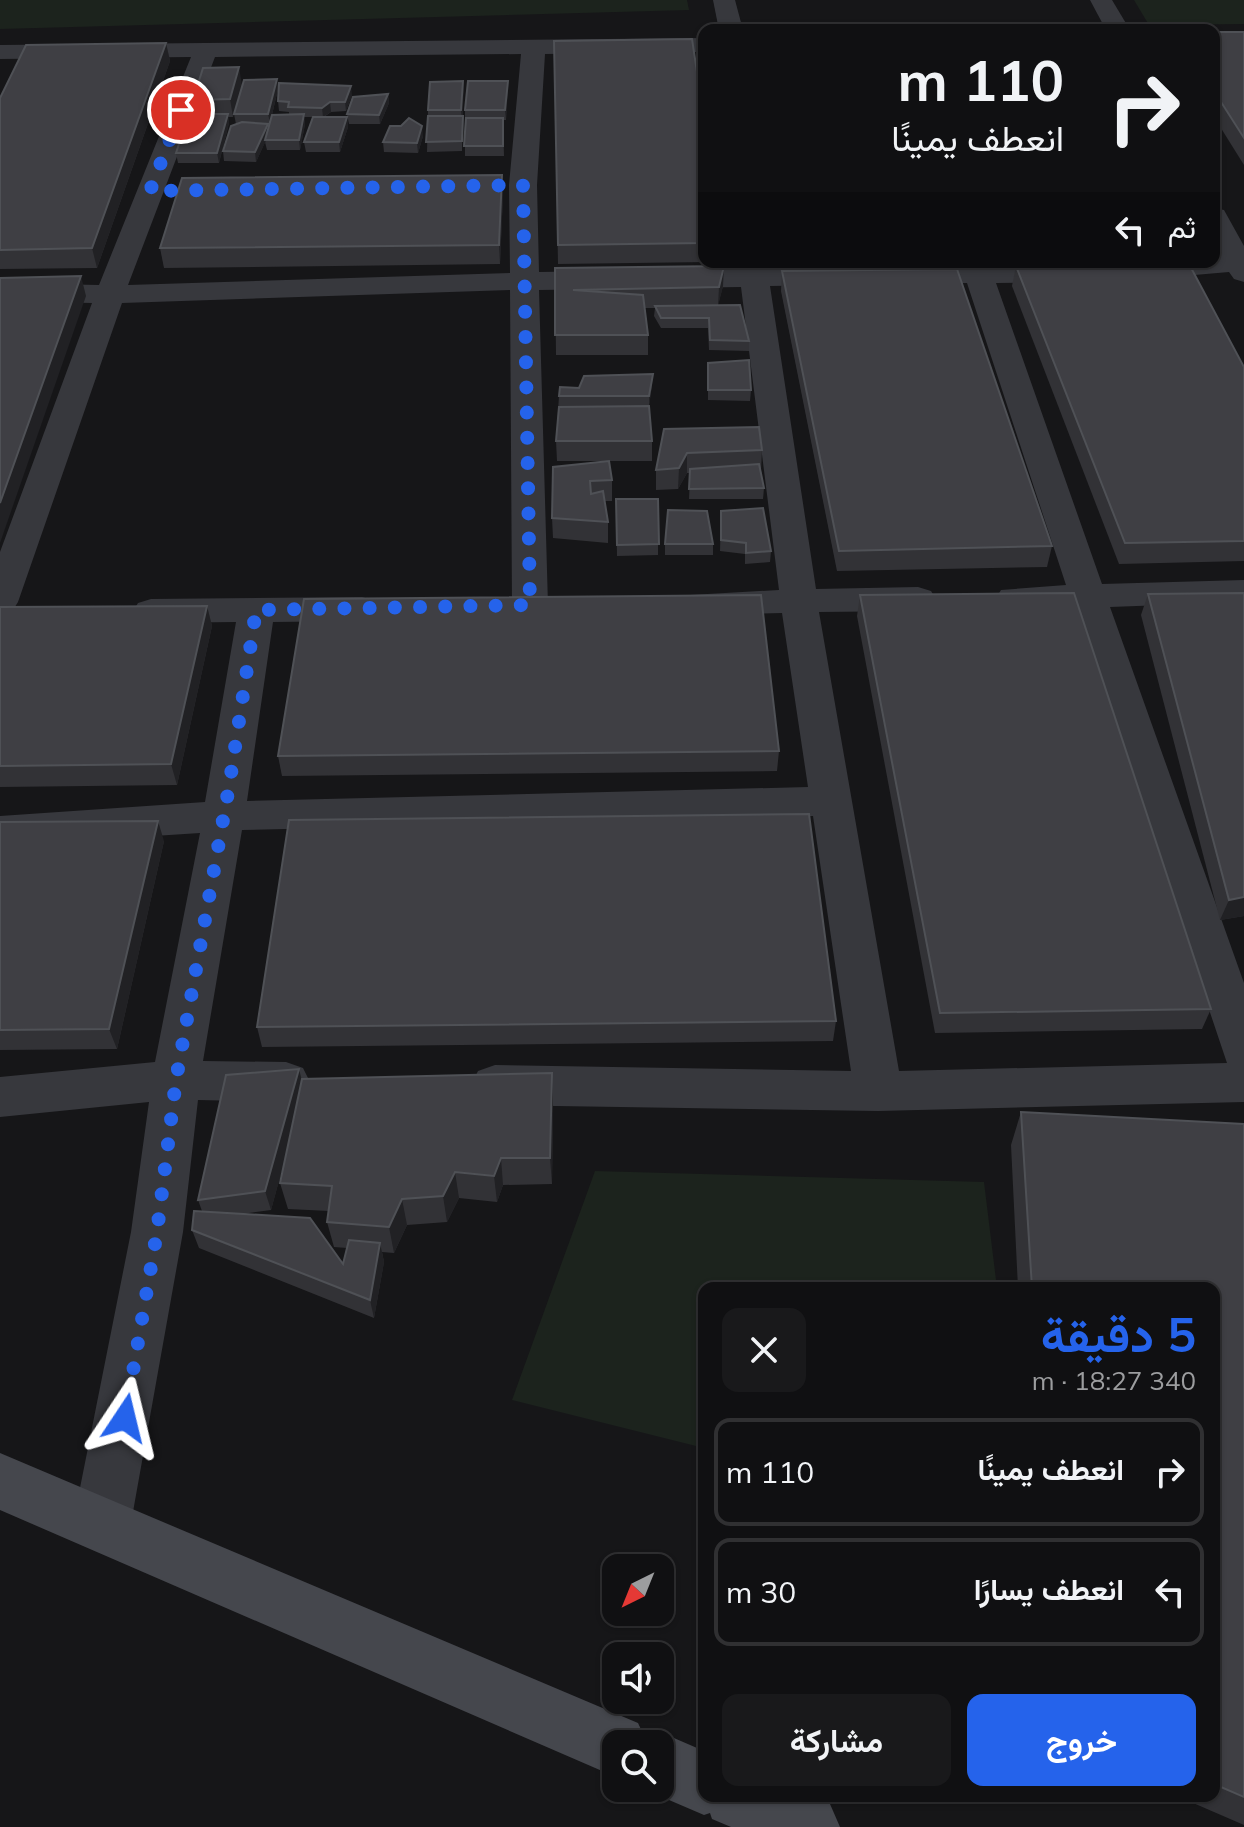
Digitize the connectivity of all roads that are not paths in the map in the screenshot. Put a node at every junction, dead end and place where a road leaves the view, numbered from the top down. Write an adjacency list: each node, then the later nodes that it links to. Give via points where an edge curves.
1 (724, 0): 3 (street)
2 (1101, 0): 4 (street)
3 (730, 24)
4 (1115, 24)
5 (698, 45): 6 (street)
6 (534, 46): 7 (street); 9 (street)
7 (206, 50): 8 (street); 12 (street)
8 (4, 60)
9 (523, 185): 10 (street); 19 (street)
10 (492, 186)
11 (181, 190): 12 (street)
12 (150, 191): 21 (street)
13 (1220, 227): 14 (street)
14 (1242, 266): 15 (street)
15 (1220, 267)
16 (976, 268): 17 (street); 18 (street); 23 (street)
17 (1203, 268)
18 (753, 269): 19 (street); 24 (street)
19 (524, 281): 21 (street); 26 (street)
20 (0, 292): 21 (street)
21 (110, 294): 29 (street)
22 (1244, 591): 23 (street)
23 (1090, 597): 24 (street); 34 (street)
24 (799, 601): 25 (street); 31 (street)
25 (667, 603)
26 (529, 605)
27 (402, 608): 28 (street)
28 (256, 610): 30 (street); 32 (street)
29 (10, 611)
30 (120, 612)
31 (832, 801): 32 (street); 39 (street)
32 (224, 816): 33 (street); 35 (street)
33 (0, 831)
34 (1244, 1050)
35 (176, 1080): 37 (street); 40 (street); 42 (street, via 157,1232)
36 (1244, 1082): 39 (street)
37 (335, 1083)
38 (447, 1085): 39 (street)
39 (878, 1091)
40 (0, 1097)
41 (0, 1481): 42 (street)
42 (102, 1523): 43 (street)
43 (602, 1739)
44 (674, 1770): 45 (street)
45 (698, 1780)
46 (749, 1802): 47 (street)
47 (807, 1827)

